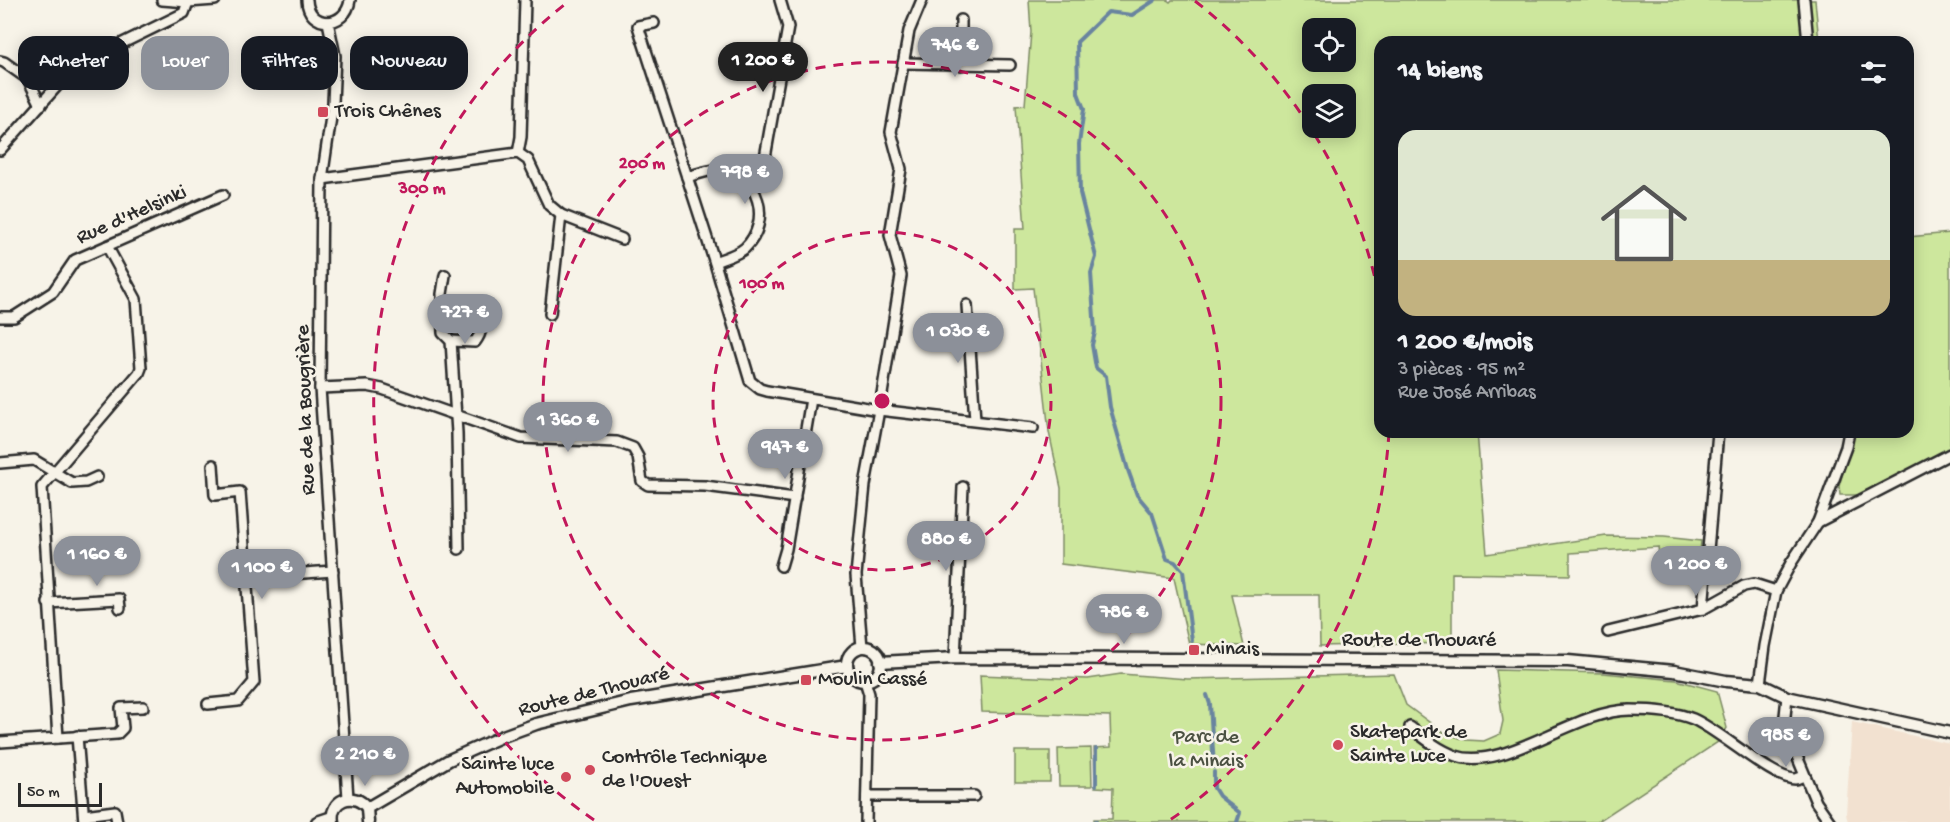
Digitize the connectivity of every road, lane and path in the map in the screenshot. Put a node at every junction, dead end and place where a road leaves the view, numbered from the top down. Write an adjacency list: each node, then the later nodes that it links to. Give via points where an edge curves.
1 (162, 0): 9 (street)
2 (215, 0): 9 (street)
3 (307, 0): 11 (street, via 312,14)
4 (350, 0): 11 (street, via 345,14)
5 (525, 0): 20 (street)
6 (780, 0): 23 (street, via 788,27 763,169)
7 (922, 0): 15 (street, via 909,31)
8 (1804, 0): 13 (street)
9 (188, 2): 18 (street, via 184,13 90,59)
10 (961, 20): 16 (street)
11 (328, 22): 22 (street, Rue de la Bougrière, via 335,56)
12 (654, 23): 21 (street, via 638,26)
13 (1807, 36)
14 (0, 61): 18 (street, via 28,79)
15 (903, 63): 16 (street); 37 (street, via 891,132 901,170 890,235 901,276)
16 (961, 65): 17 (street)
17 (1010, 65)
18 (41, 105): 19 (street)
19 (0, 150)
20 (518, 153): 22 (street); 25 (street, via 528,160 549,205)
21 (687, 177): 23 (street, via 720,170 735,174); 28 (street)
22 (322, 179): 35 (street, Rue de la Bougrière)
23 (753, 189): 28 (street, via 760,208 753,239 742,250)
24 (223, 195): 27 (street, Rue d'Helsinki)
25 (561, 215): 26 (street); 32 (street)
26 (622, 239)
27 (107, 246): 33 (street, Rue d'Helsinki, via 75,260 53,292 24,312); 46 (street, via 136,298 141,368)
28 (715, 262): 36 (street, via 750,381 760,389)
29 (446, 275): 31 (street)
30 (966, 305): 39 (street)
31 (443, 308): 34 (street, via 443,333); 34 (street, via 478,314 482,321 475,342)
32 (550, 314)
33 (0, 317)
34 (451, 341): 38 (street)
35 (320, 388): 38 (street, via 382,389); 53 (street, Rue de la Bougrière)
36 (812, 399): 37 (street); 49 (street)
37 (879, 410): 39 (street); 60 (street, via 865,480 856,575)
38 (455, 416): 49 (street, via 521,438 617,442 633,448 642,481 648,485 705,486); 51 (street)
39 (975, 420): 40 (street)
40 (1032, 428)
41 (1717, 438): 58 (street)
42 (1848, 438): 50 (street)
43 (1950, 454): 50 (street)
44 (0, 463): 46 (street, via 34,460)
45 (213, 465): 54 (street, via 215,495 240,492)
46 (54, 472): 47 (street, via 72,483); 56 (street, via 42,487)
47 (97, 477)
48 (963, 487): 61 (street)
49 (795, 498): 52 (street)
50 (1818, 522): 55 (street)
51 (459, 549)
52 (781, 566)
53 (333, 571): 54 (street); 77 (street, Rue de la Bougrière)
54 (247, 577): 67 (street, via 254,681 238,700)
55 (1776, 591): 58 (street, via 1754,584 1744,586); 65 (street)
56 (48, 603): 57 (street, via 118,599); 72 (street)
57 (120, 608)
58 (1703, 609): 59 (street)
59 (1608, 632)
60 (862, 647): 62 (street, via 876,653); 63 (street, via 849,655)
61 (955, 658): 62 (street, Route de Thouaré); 65 (street, Route de Thouaré, via 1568,661)
62 (880, 662): 64 (street, via 875,677)
63 (847, 666): 64 (street, via 855,678); 78 (street, Route de Thouaré, via 641,699 536,724 449,760)
64 (865, 681): 75 (street, via 869,694)
65 (1760, 684): 66 (street, Route de Thouaré)
66 (1787, 697): 70 (street, Route de Thouaré); 74 (street, via 1784,725)
67 (208, 704)
68 (143, 707): 71 (street, via 121,708 123,728 117,734)
69 (1410, 727): 74 (street, via 1435,746 1477,759 1524,746 1584,719 1628,710 1665,712 1693,719 1774,772 1795,779)
70 (1950, 733)
71 (77, 736): 72 (street); 79 (street)
72 (58, 738): 73 (street)
73 (0, 742)
74 (1804, 776): 85 (street)
75 (867, 796): 76 (street); 84 (street)
76 (974, 796)
77 (348, 798): 78 (street, via 359,800); 80 (street, via 335,807)
78 (367, 808): 83 (street)
79 (84, 818): 81 (street, via 115,811)
80 (333, 819): 82 (street)
81 (117, 822)
82 (317, 822)
83 (368, 822)
84 (866, 822)
85 (1830, 822)

